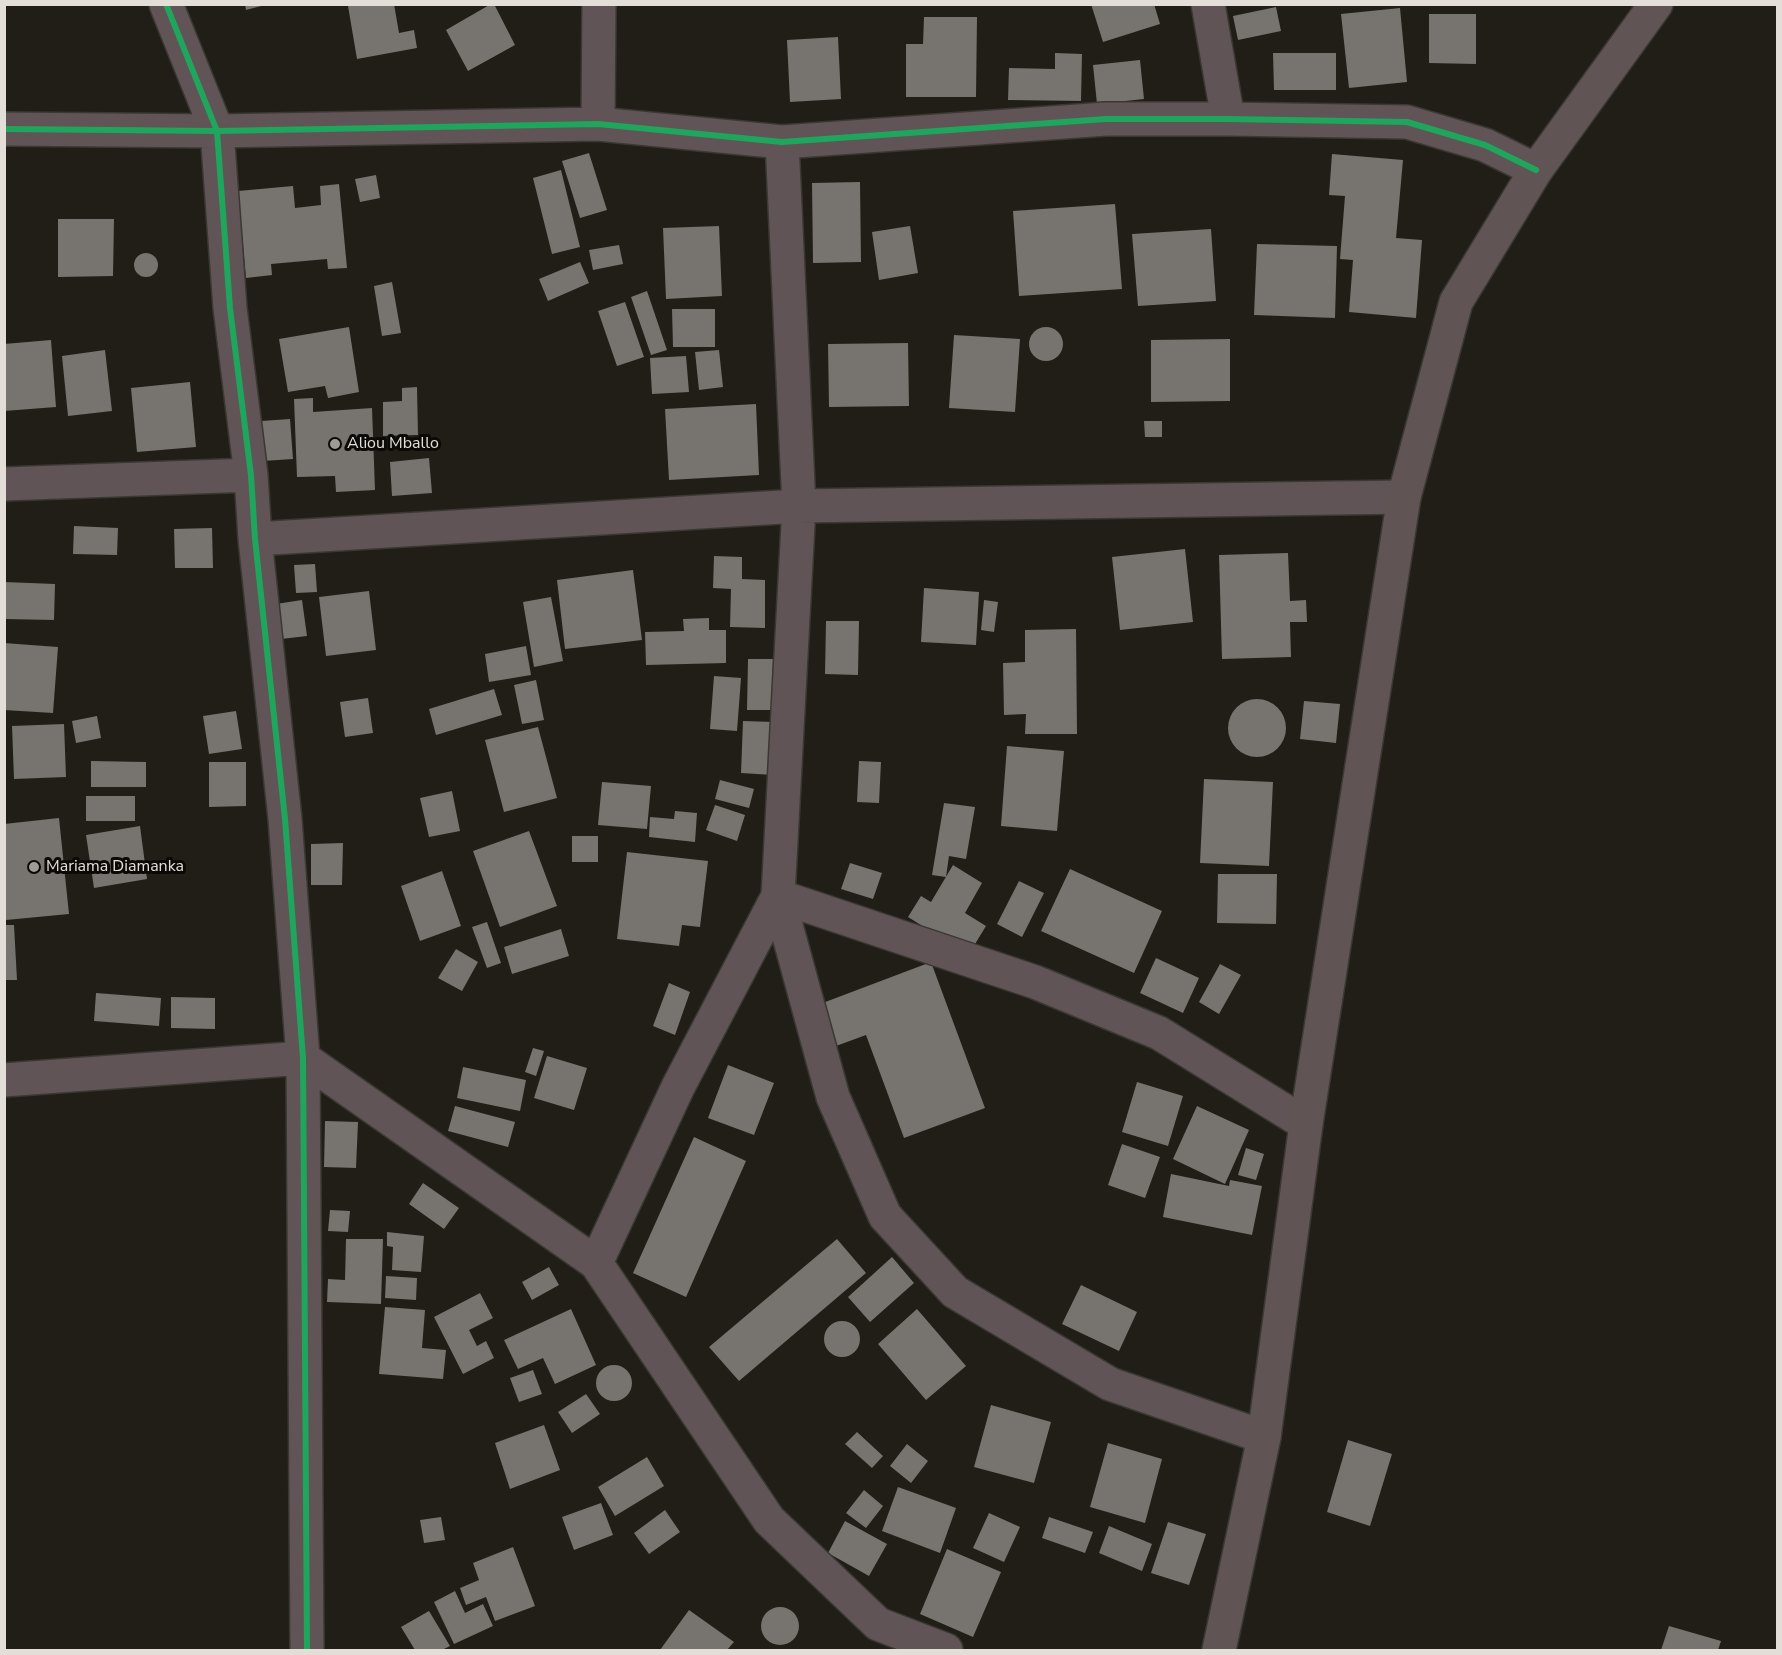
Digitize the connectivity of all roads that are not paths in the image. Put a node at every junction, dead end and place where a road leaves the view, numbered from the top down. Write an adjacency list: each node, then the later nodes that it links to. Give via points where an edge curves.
1 (166, 4): 8 (street)
2 (599, 4): 6 (street)
3 (1208, 4): 5 (street)
4 (1656, 4): 10 (main road)
5 (1228, 119): 9 (street, via 1106,119); 10 (street, via 1407,122 1485,144)
6 (598, 124): 8 (street); 9 (street)
7 (4, 129): 8 (street)
8 (217, 131): 11 (street, via 230,309)
9 (782, 142): 14 (street)
10 (1536, 170): 13 (main road, via 1456,302)
11 (251, 475): 12 (street); 15 (street)
12 (4, 484)
13 (1404, 497): 14 (street); 19 (main road)
14 (799, 506): 15 (street); 16 (street)
15 (255, 539): 17 (street, via 285,819)
16 (778, 896): 19 (street, via 1035,982 1159,1033); 20 (street, via 678,1087); 21 (street, via 833,1097 885,1216 955,1292 1110,1384)
17 (303, 1058): 18 (street); 20 (street); 22 (street)
18 (4, 1080)
19 (1306, 1124): 21 (main road)
20 (596, 1263): 23 (street, via 769,1520 878,1624)
21 (1264, 1437): 24 (main road)
22 (307, 1650)
23 (946, 1650)
24 (1219, 1650)

